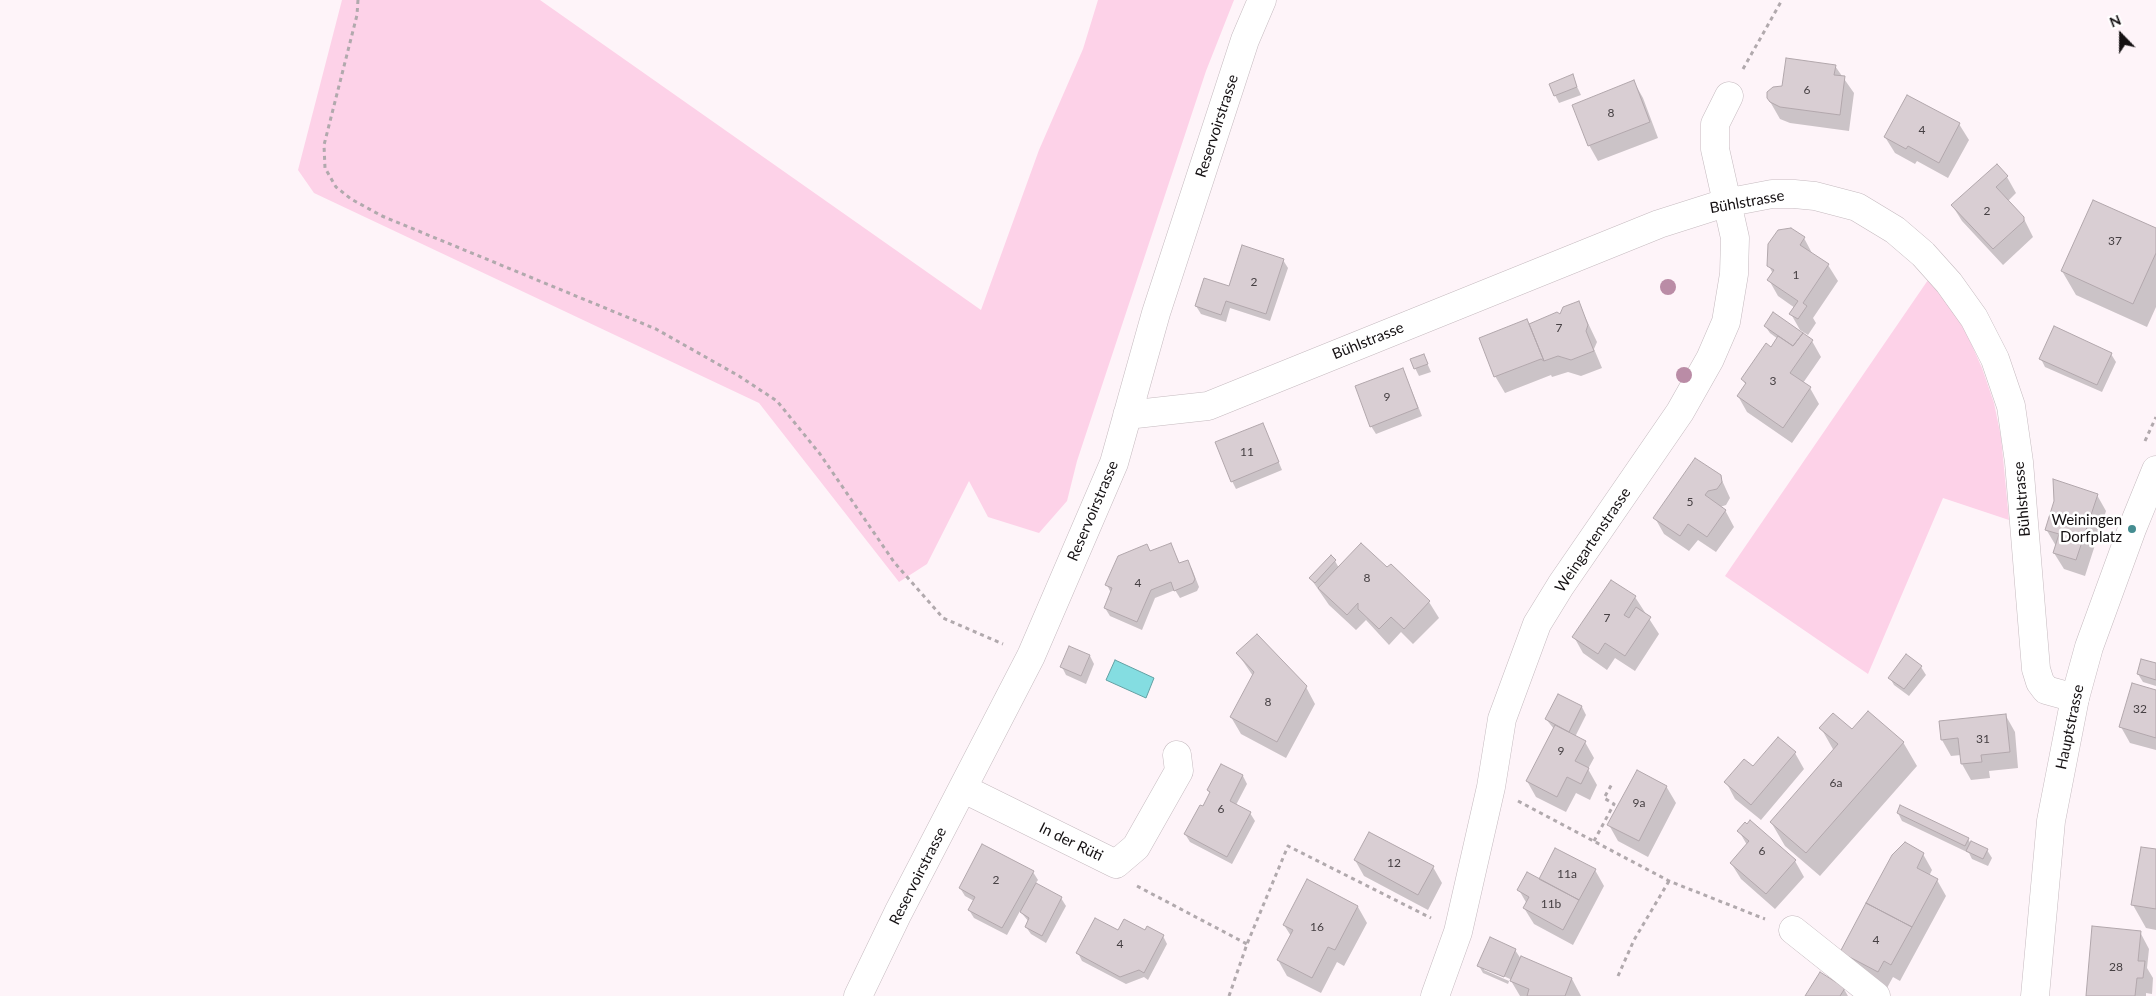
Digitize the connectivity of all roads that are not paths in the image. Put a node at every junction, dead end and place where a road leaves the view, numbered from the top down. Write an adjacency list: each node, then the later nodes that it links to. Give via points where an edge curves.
1 (1262, 0): 4 (street, Reservoirstrasse, via 1245,40 1156,313)
2 (1729, 96): 3 (street, Weingartenstrasse, via 1716,124 1714,149)
3 (1725, 203): 4 (street, Bühlstrasse, via 1659,224 1208,406); 6 (street, Bühlstrasse, via 1772,194 1794,194 1857,207 1895,230 1923,254 1974,318 1995,358 2011,406 2036,669 2046,690); 11 (street, Weingartenstrasse, via 1734,238 1734,274 1726,322 1710,359 1680,412 1537,624 1502,719 1491,786 1458,932)
4 (1127, 415): 8 (street, Reservoirstrasse, via 1114,463 1031,656)
5 (2156, 470): 6 (street, Hauptstrasse, via 2089,647)
6 (2075, 698): 13 (street, Hauptstrasse, via 2051,821)
7 (1177, 755): 8 (street, In der Rüti, via 1179,771 1136,847 1116,864)
8 (964, 789): 10 (street, Reservoirstrasse)
9 (1793, 930): 12 (street)
10 (858, 996)
11 (1435, 996)
12 (1876, 996)
13 (2035, 996)

